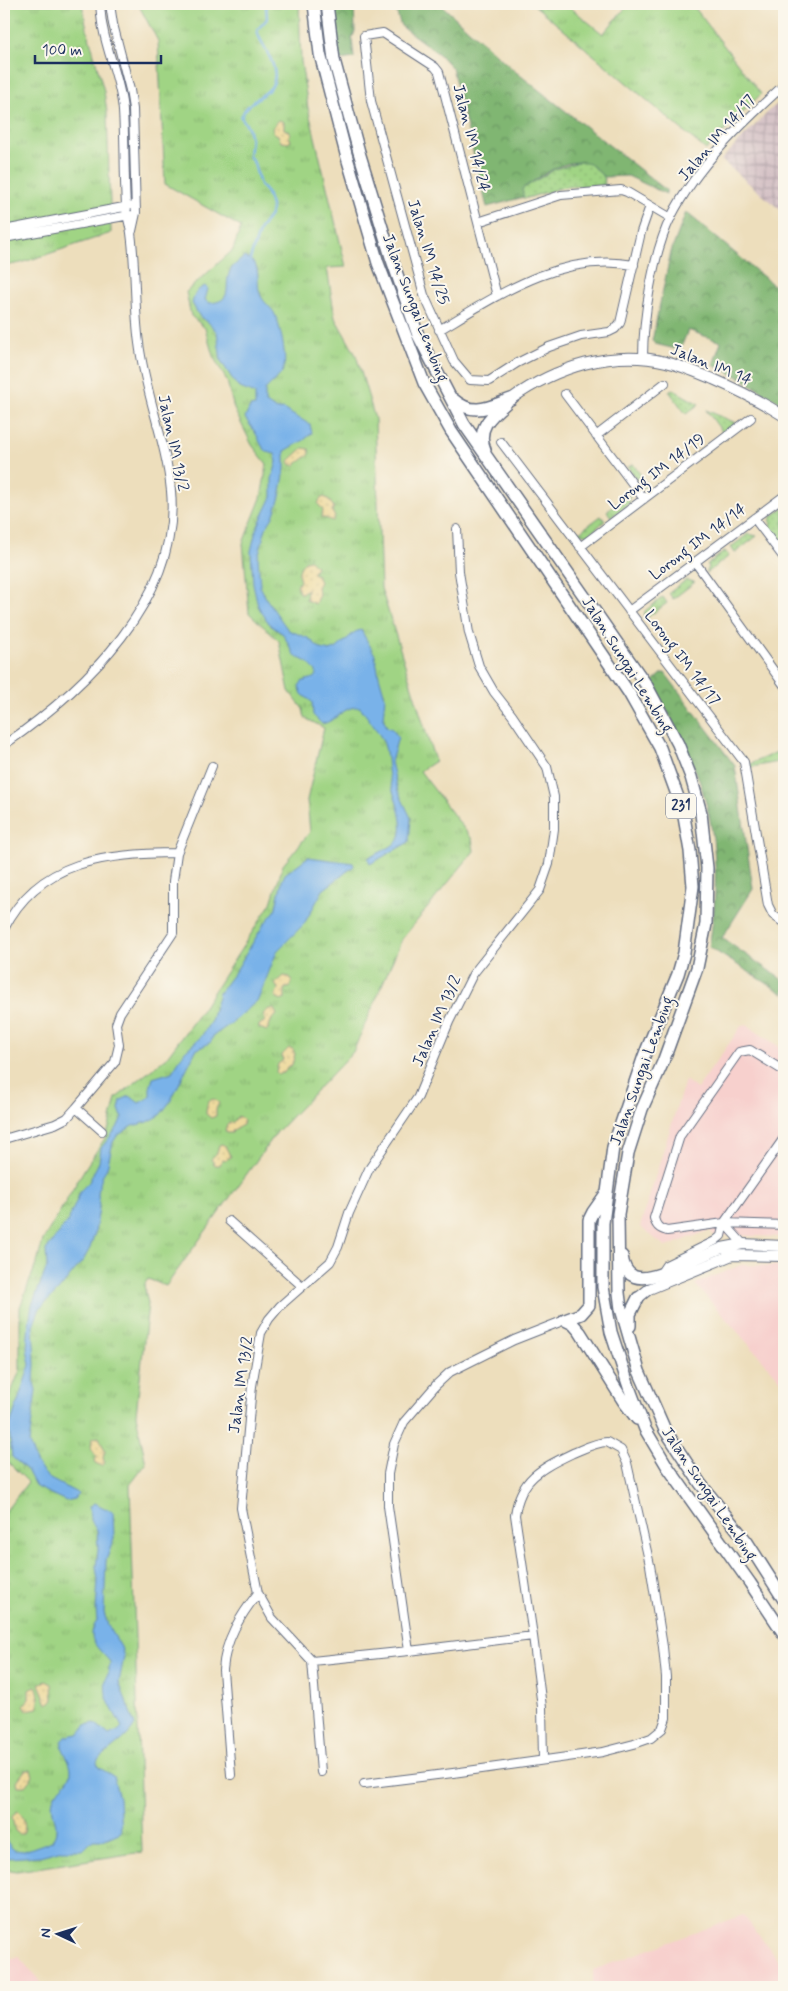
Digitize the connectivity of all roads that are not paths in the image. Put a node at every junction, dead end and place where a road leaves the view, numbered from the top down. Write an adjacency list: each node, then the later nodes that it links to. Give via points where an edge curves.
1 (100, 4): 8 (street, Jalan IM 13/2, via 103,29 121,92)
2 (110, 4): 7 (street, Jalan IM 13/2, via 130,90)
3 (314, 4): 49 (main road, Jalan Sungai Lembing / 231, via 320,54 351,172 378,263 424,383 452,431 629,693 660,748 682,811 693,886 684,953 613,1147)
4 (327, 4): 22 (main road, Jalan Sungai Lembing / 231, via 334,60 391,257 418,335)
5 (364, 36): 13 (street, Jalan IM 14/24, via 383,33 438,70); 19 (street, Jalan IM 14/25, via 371,101 424,295)
6 (784, 85): 12 (street, Jalan IM 14/17, via 705,167)
7 (136, 205): 8 (street); 10 (street, Jalan IM 13/2)
8 (126, 206): 11 (street, Jalan IM 13/2); 14 (street)
9 (650, 206): 12 (street); 13 (street, via 624,190 563,194); 17 (street)
10 (136, 213): 11 (street); 15 (street, Jalan IM 13/2)
11 (127, 215): 15 (street, Jalan IM 13/2); 16 (street)
12 (671, 218): 20 (street, Jalan IM 14/17, via 653,279)
13 (478, 222): 18 (street, Jalan IM 14/24)
14 (4, 230)
15 (131, 233): 39 (street, Jalan IM 13/2, via 139,344 171,491 169,540 153,587 113,648 66,697)
16 (4, 238)
17 (634, 265): 18 (street, via 616,262 566,268 537,277); 19 (street, Jalan IM 14/25, via 620,323 615,329 549,347 489,381 470,380 454,361)
18 (497, 296): 19 (street)
19 (440, 330)
20 (643, 358): 24 (street, Jalan IM 14, via 612,358 582,364 545,378); 25 (street, Jalan IM 14, via 673,364 708,377)
21 (665, 383): 27 (street)
22 (446, 392): 24 (main road, via 460,406 472,410); 29 (main road, Jalan Sungai Lembing / 231)
23 (565, 394): 27 (street)
24 (511, 399): 29 (main road, via 484,425 483,445)
25 (784, 416)
26 (751, 418): 31 (street, Lorong IM 14/19)
27 (596, 436): 31 (street)
28 (501, 442): 34 (street, Lorong IM 14/17)
29 (487, 456): 50 (main road, Jalan Sungai Lembing / 231, via 647,686 678,744 701,813 707,868 706,924 697,968 642,1109 628,1153)
30 (784, 496): 32 (street, Lorong IM 14/14)
31 (644, 499): 34 (street, Lorong IM 14/19)
32 (754, 518): 35 (street); 36 (street, Lorong IM 14/14)
33 (457, 529): 58 (street, Jalan IM 13/2, via 459,572 469,632 479,666 547,767 555,811 549,864 540,890 473,974 418,1097 369,1169 330,1262)
34 (580, 547): 37 (street, Lorong IM 14/17)
35 (784, 558)
36 (695, 562): 37 (street, Lorong IM 14/14); 38 (street)
37 (629, 611): 42 (street, Lorong IM 14/17, via 744,762 768,905 776,918)
38 (784, 686)
39 (4, 745)
40 (212, 766): 41 (street)
41 (177, 853): 43 (street, via 114,856 61,870 30,892); 45 (street, via 173,881 174,926 170,938 120,1012 116,1024 118,1045 115,1062)
42 (784, 923)
43 (4, 929)
44 (784, 1071): 52 (street, via 750,1050 739,1052 680,1136 654,1218 656,1224 667,1231)
45 (76, 1108): 46 (street); 48 (street, via 55,1124)
46 (102, 1131)
47 (784, 1138): 52 (street)
48 (4, 1139)
49 (605, 1195): 60 (main road, via 589,1220 589,1305 581,1314); 62 (main road, Jalan Sungai Lembing / 231, via 603,1287 611,1332)
50 (618, 1214): 57 (main road, via 625,1268 641,1278); 61 (main road, Jalan Sungai Lembing / 231, via 619,1293)
51 (229, 1221): 58 (street)
52 (724, 1223): 53 (street); 54 (street); 57 (street, via 721,1236 715,1241 666,1265)
53 (784, 1225)
54 (743, 1244): 55 (street); 57 (street, via 722,1248)
55 (784, 1246)
56 (784, 1256): 59 (street, via 732,1255 649,1289)
57 (660, 1274)
58 (302, 1286): 63 (street, Jalan IM 13/2, via 268,1319 255,1360 241,1508)
59 (638, 1298): 61 (main road, via 630,1314)
60 (565, 1320): 62 (main road, via 580,1332); 67 (street, via 514,1340 450,1372 404,1422 394,1444 388,1474 388,1506)
61 (630, 1339): 64 (main road, Jalan Sungai Lembing / 231, via 639,1371 664,1430 700,1483 747,1542)
62 (645, 1429): 65 (main road, Jalan Sungai Lembing / 231, via 667,1466)
63 (258, 1593): 68 (street, Jalan IM 13/2, via 272,1618); 71 (street, via 237,1624 224,1658)
64 (784, 1600)
65 (784, 1634)
66 (533, 1636): 67 (street); 69 (street, via 542,1707); 69 (street, via 516,1522 517,1502 533,1476 544,1467 582,1449 610,1443 621,1450 627,1463 650,1565 666,1677 664,1725 657,1734 634,1744 603,1752)
67 (409, 1651): 68 (street)
68 (312, 1661): 70 (street)
69 (543, 1760): 72 (street)
70 (321, 1772)
71 (231, 1775)
72 (364, 1784)

